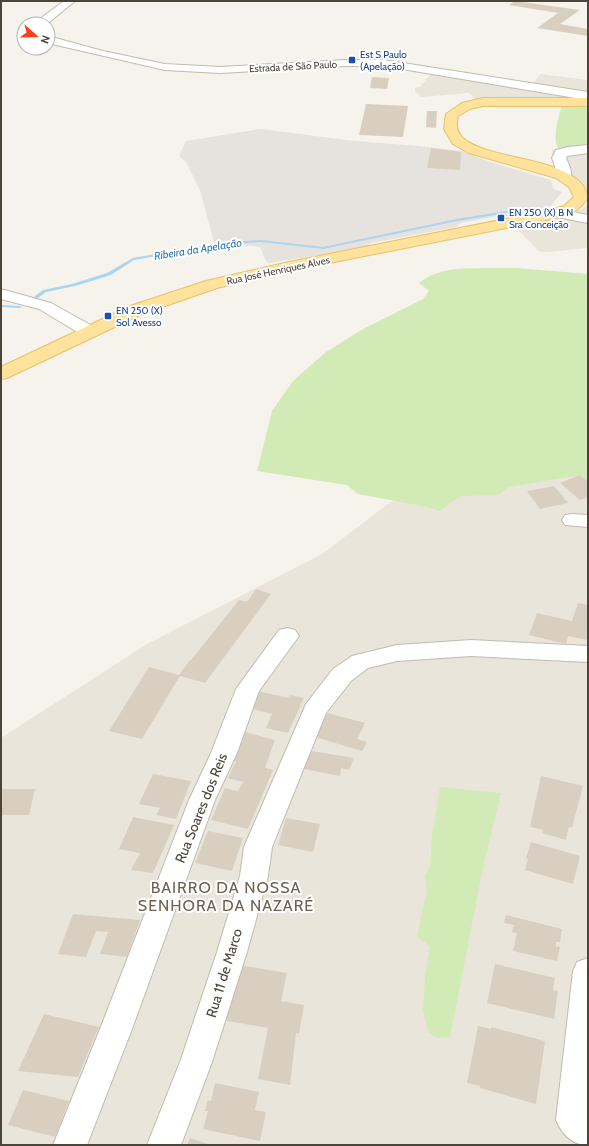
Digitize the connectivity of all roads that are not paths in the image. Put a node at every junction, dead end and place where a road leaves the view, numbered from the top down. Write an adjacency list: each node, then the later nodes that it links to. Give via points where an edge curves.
1 (70, 1): 2 (street)
2 (50, 16)
3 (56, 42): 4 (street, Estrada de São Paulo, via 165,67 220,70 384,63)
4 (588, 96)
5 (588, 102): 7 (main road, via 483,102 466,106 452,114 449,123 450,130 459,142 485,154)
6 (588, 149): 7 (street, via 561,153 559,158 564,169)
7 (564, 177): 8 (main road, via 575,184 580,193 579,201)
8 (562, 212): 9 (street); 10 (street); 12 (main road, Rua José Henriques Alves, via 213,284 159,300)
9 (588, 215)
10 (588, 219)
11 (1, 294): 12 (street, via 45,306)
12 (90, 332): 13 (main road, Rua José Henriques Alves)
13 (1, 374)
14 (287, 636): 18 (street, Rua Soares dos Reis, via 248,689 224,753 202,800)
15 (588, 654): 19 (street, Rua 11 de Marco, via 471,648 397,653 360,662 342,675 315,710 258,847 254,876 232,952 196,1062)
16 (588, 971): 17 (street, via 573,1120)
17 (588, 1132)
18 (70, 1145)
19 (164, 1145)

